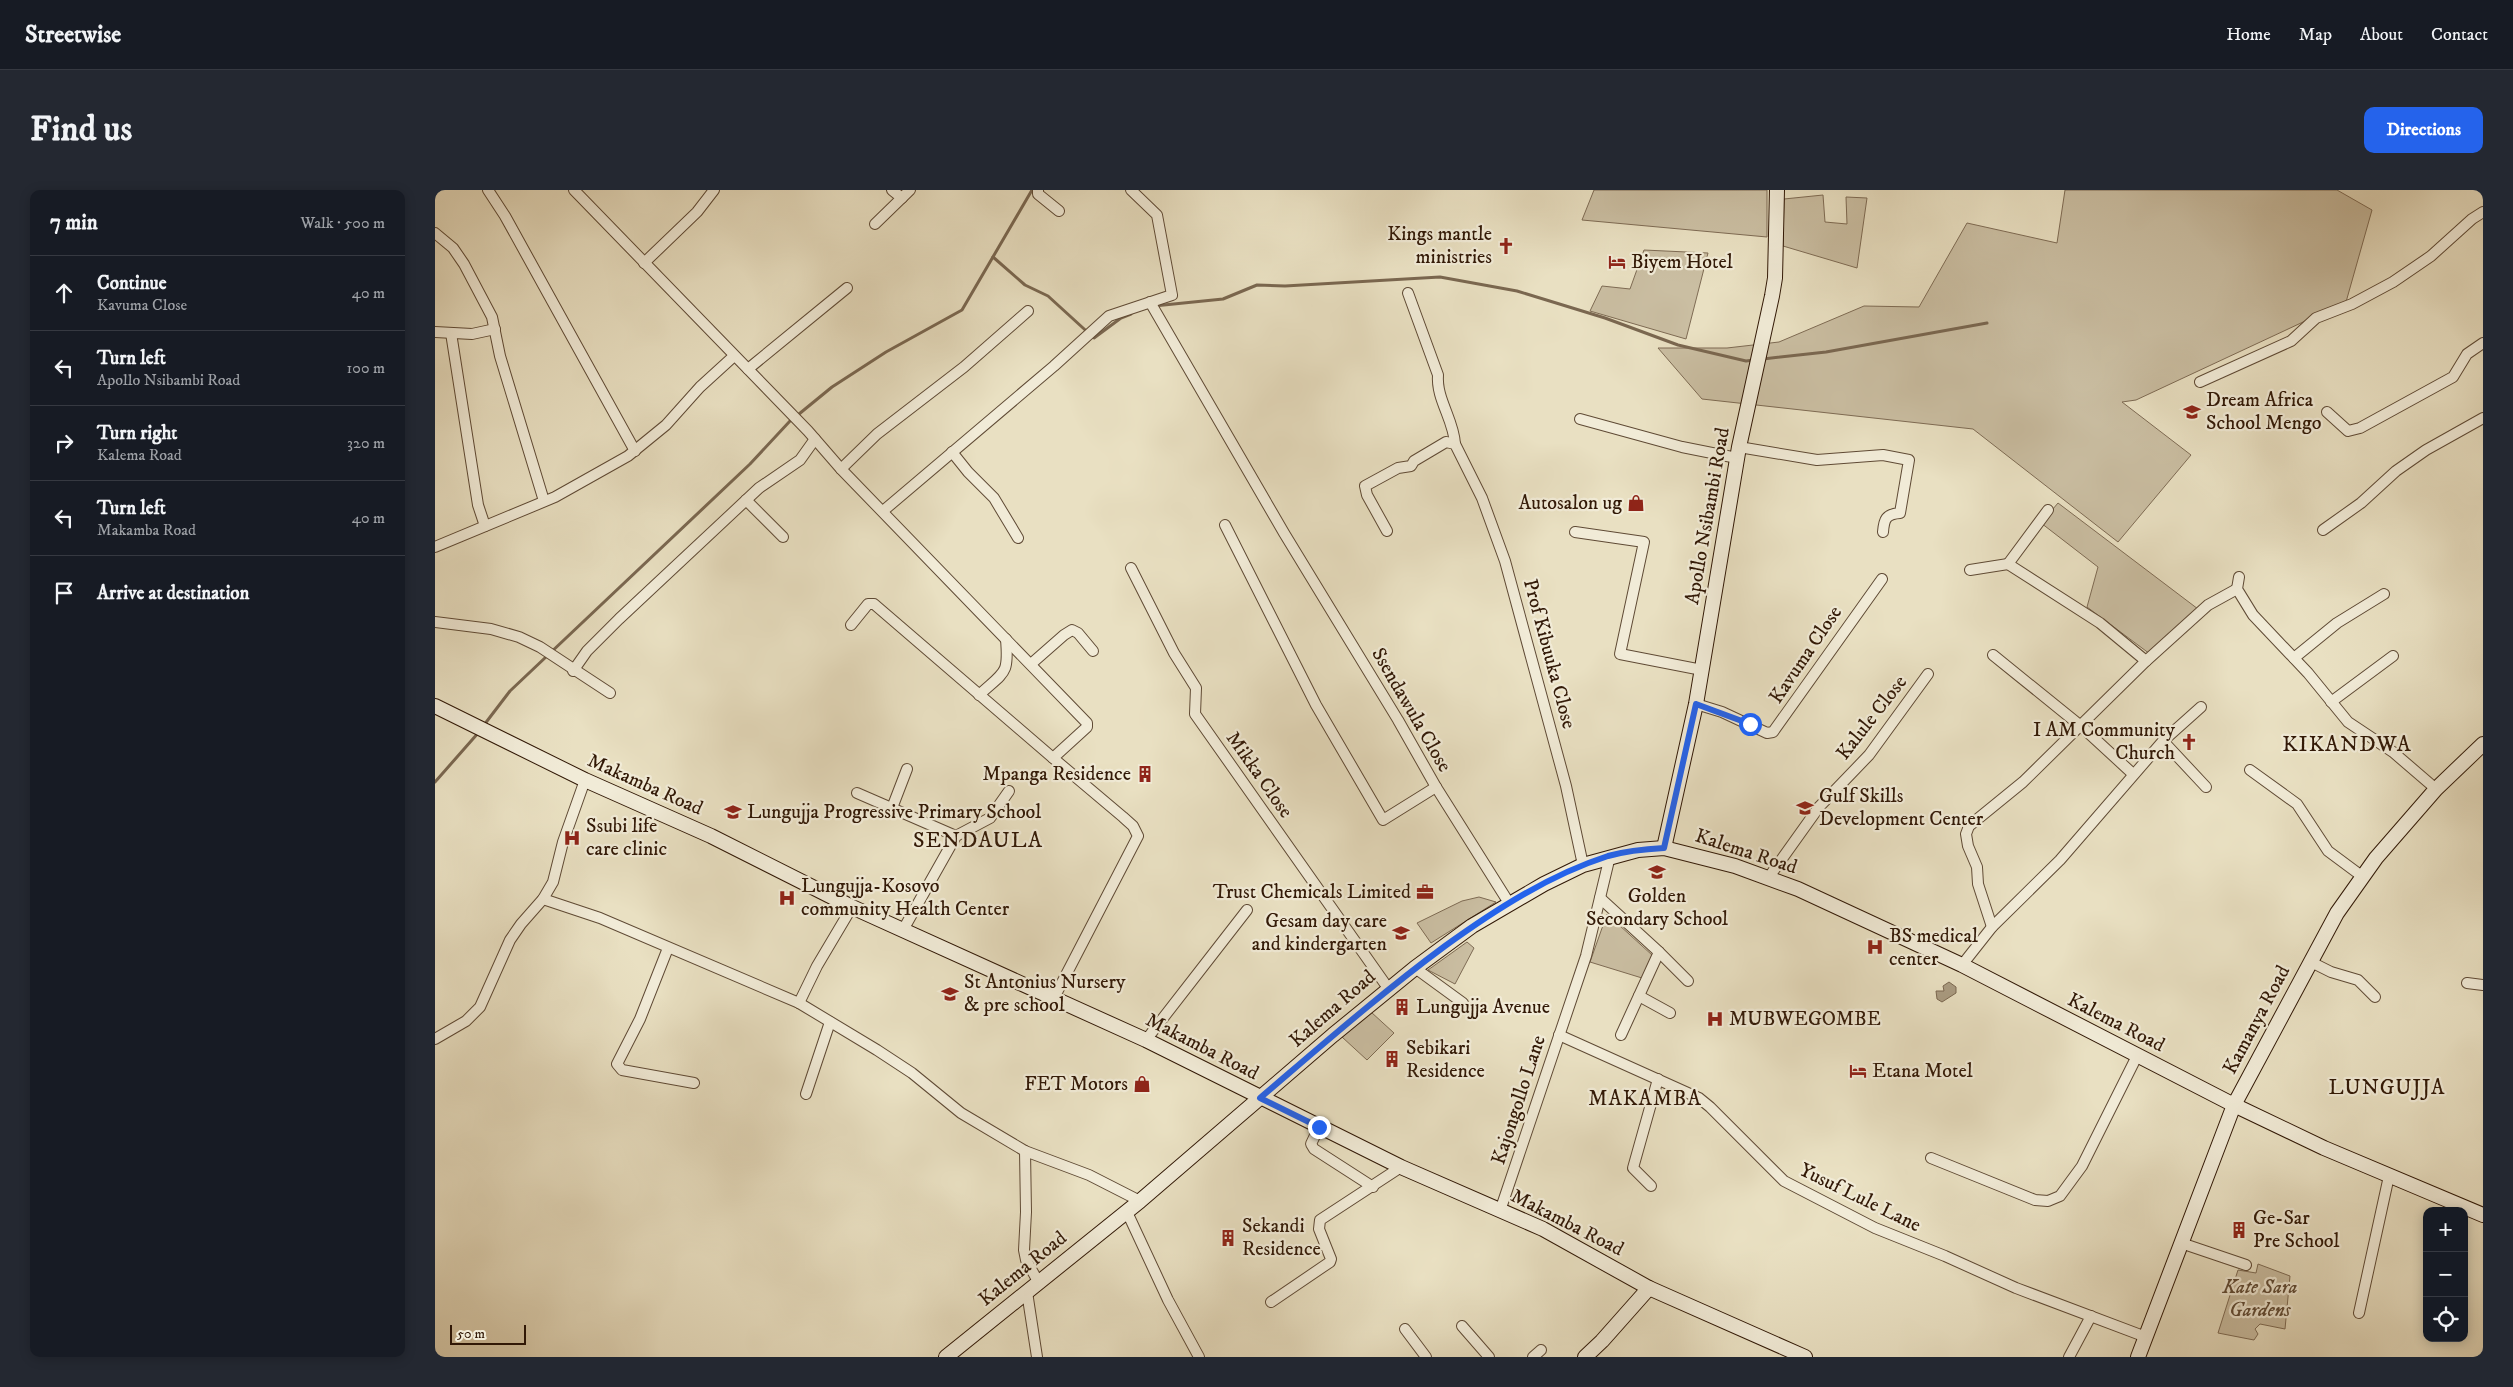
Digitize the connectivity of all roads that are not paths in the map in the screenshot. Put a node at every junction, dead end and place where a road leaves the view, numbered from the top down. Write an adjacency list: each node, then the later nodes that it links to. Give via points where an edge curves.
1 (487, 190): 31 (street, via 505,216)
2 (574, 190): 14 (street)
3 (714, 190): 14 (street, via 697,212)
4 (892, 190): 9 (street)
5 (910, 190): 9 (street)
6 (1038, 190): 10 (street, via 1038,194)
7 (1131, 190): 17 (street, via 1157,215 1172,295)
8 (1777, 190): 33 (street, Apollo Nsibambi Road, via 1775,278)
9 (902, 198): 12 (street)
10 (1059, 211)
11 (2483, 212): 25 (street, via 2431,256 2393,282 2352,304 2316,318 2291,341)
12 (875, 224)
13 (435, 233): 19 (street, via 453,248 464,264 486,302)
14 (644, 263): 23 (street)
15 (847, 288): 24 (street)
16 (1408, 293): 30 (street, Prof Kibuuka Close, via 1437,376 1438,390 1455,435)
17 (1150, 302): 32 (street, via 1109,316); 82 (street, Ssendawula Close)
18 (1028, 310): 34 (street, via 964,366 877,434)
19 (495, 329): 21 (street, via 472,334); 36 (street, via 500,356)
20 (435, 332): 21 (street)
21 (451, 333): 40 (street, via 478,505)
22 (2483, 343): 26 (street, via 2467,354 2453,377 2360,428 2348,431)
23 (734, 356): 24 (street); 31 (street, via 700,387 667,426)
24 (748, 369): 29 (street)
25 (2200, 382)
26 (2327, 412)
27 (2483, 418): 41 (street, via 2403,466 2361,503)
28 (1580, 419): 33 (street, via 1682,447)
29 (815, 439): 34 (street); 35 (street, via 800,460)
30 (1455, 444): 42 (street, via 1446,442 1411,466 1398,468 1365,486); 90 (street, Prof Kibuuka Close, via 1482,498 1505,561 1566,786)
31 (635, 451): 36 (street, via 602,473)
32 (952, 452): 38 (street); 46 (street, via 993,498)
33 (1738, 453): 44 (street, via 1817,460 1883,455 1909,460 1900,513 1890,514 1884,519); 64 (street, Apollo Nsibambi Road)
34 (841, 469): 38 (street)
35 (746, 500): 45 (street); 65 (street, via 619,619 587,651)
36 (544, 501): 40 (street)
37 (2049, 510): 48 (street)
38 (883, 511): 57 (street)
39 (1225, 525): 82 (street, via 1316,705 1383,820)
40 (485, 526): 47 (street)
41 (2323, 530)
42 (1387, 532)
43 (1575, 532): 64 (street, via 1644,542 1620,654)
44 (1883, 532)
45 (783, 537)
46 (1018, 538)
47 (435, 546)
48 (2009, 564): 50 (street); 62 (street, via 2100,624)
49 (1131, 568): 108 (street, Mikka Close, via 1173,653 1196,688 1195,714)
50 (1970, 570)
51 (2239, 577): 53 (street)
52 (1882, 579): 70 (street, Kavuma Close, via 1773,732 1767,733)
53 (2237, 588): 61 (street, via 2253,616); 62 (street, via 2208,605)
54 (2384, 594): 61 (street, via 2337,623)
55 (435, 622): 65 (street, via 491,629 519,637 541,646)
56 (851, 625): 68 (street, via 871,602)
57 (1006, 639): 63 (street); 68 (street, via 1008,664)
58 (1093, 651): 63 (street, via 1073,630)
59 (1993, 655): 73 (street)
60 (2393, 656): 69 (street)
61 (2294, 658): 69 (street)
62 (2146, 661): 73 (street)
63 (1031, 664): 76 (street, via 1087,723 1087,727)
64 (1701, 670): 70 (street, Apollo Nsibambi Road)
65 (573, 671): 67 (street)
66 (1928, 674): 91 (street, Kalule Close, via 1869,755 1819,807)
67 (610, 693)
68 (979, 695): 76 (street)
69 (2331, 702): 83 (street, via 2357,730 2393,752)
70 (1696, 704): 88 (street, Apollo Nsibambi Road)
71 (435, 706): 80 (street, Makamba Road)
72 (2201, 706): 74 (street)
73 (2082, 727): 79 (street); 98 (street, via 1969,826 1966,839 1977,867 1978,884)
74 (2163, 741): 79 (street); 81 (street)
75 (2483, 744): 83 (street, Kamanya Road)
76 (1053, 758): 111 (street, via 1133,826 1137,836)
77 (907, 769): 86 (street)
78 (2250, 770): 92 (street, via 2297,804 2328,851)
79 (2133, 774): 98 (street, via 2059,860)
80 (585, 780): 94 (street, via 553,882); 96 (street, Makamba Road, via 711,836)
81 (2206, 787)
82 (1436, 788): 95 (street, Ssendawula Close)
83 (2436, 789): 92 (street, Kamanya Road, via 2376,858)
84 (1009, 791): 87 (street, via 990,818)
85 (857, 793): 86 (street)
86 (892, 808): 87 (street)
87 (956, 836): 99 (street)
88 (1664, 848): 89 (street, Kalema Road); 91 (street, Kalema Road)
89 (1610, 856): 90 (street, Kalema Road); 93 (street, Kajongollo Lane)
90 (1583, 865): 95 (street, Kalema Road)
91 (1769, 877): 103 (street, Kalema Road)
92 (2363, 878): 102 (street, Kamanya Road, via 2337,914)
93 (1600, 898): 101 (street); 117 (street, Kajongollo Lane, via 1586,956)
94 (543, 899): 100 (street, via 600,918); 118 (street, via 510,940 480,1006 473,1015)
95 (1509, 903): 104 (street, Kalema Road)
96 (852, 907): 99 (street, Makamba Road); 112 (street)
97 (1247, 910): 119 (street)
98 (1992, 928): 103 (street)
99 (903, 930): 111 (street, Makamba Road)
100 (668, 948): 112 (street); 122 (street, via 640,1019 617,1064 622,1070)
101 (1659, 952): 105 (street); 109 (street)
102 (2311, 962): 110 (street, via 2358,980); 125 (street, Kamanya Road)
103 (1962, 965): 120 (street, Kalema Road)
104 (1415, 968): 108 (street, Kalema Road); 113 (street)
105 (1688, 981)
106 (2467, 983): 107 (street)
107 (2483, 985)
108 (1388, 988): 124 (street, Kalema Road)
109 (1639, 996): 114 (street); 116 (street)
110 (2375, 997)
111 (1054, 998): 119 (street, Makamba Road)
112 (799, 1002): 115 (street)
113 (1463, 1003)
114 (1670, 1013)
115 (830, 1022): 123 (street); 127 (street, via 912,1073 961,1112)
116 (1621, 1034)
117 (1559, 1035): 121 (street, Yusuf Lule Lane); 134 (street, Kajongollo Lane)
118 (435, 1040)
119 (1147, 1040): 124 (street, Makamba Road)
120 (2137, 1056): 125 (street, Kalema Road); 128 (street, via 2082,1166 2060,1196 2052,1200 2035,1200)
121 (1658, 1080): 131 (street, via 1633,1168); 144 (street, Yusuf Lule Lane, via 1699,1098 1796,1189 1875,1228)
122 (694, 1083)
123 (806, 1094)
124 (1260, 1098): 126 (street, Makamba Road); 133 (street, Kalema Road)
125 (2234, 1105): 130 (street, Kalema Road); 137 (street, Kamanya Road)
126 (1319, 1127): 129 (street, Makamba Road); 132 (street, via 1311,1144 1314,1149)
127 (1025, 1151): 133 (street, via 1089,1175); 139 (street, via 1024,1250)
128 (1931, 1158)
129 (1401, 1167): 132 (street); 134 (street, Makamba Road)
130 (2389, 1176): 136 (street, Kalema Road); 143 (street)
131 (1651, 1186)
132 (1373, 1187): 142 (street, via 1320,1220 1319,1229 1330,1262)
133 (1140, 1201): 135 (street, Kalema Road)
134 (1500, 1211): 140 (street, Makamba Road, via 1543,1229)
135 (1127, 1212): 139 (street, Kalema Road); 150 (street)
136 (2483, 1215)
137 (2181, 1243): 138 (street); 147 (street, Kamanya Road)
138 (2246, 1264)
139 (1039, 1282): 141 (street, Kalema Road)
140 (1649, 1288): 153 (street); 154 (street, Makamba Road)
141 (1027, 1292): 148 (street, Kalema Road); 149 (street)
142 (1271, 1302)
143 (2359, 1312)
144 (2091, 1316): 147 (street, Yusuf Lule Lane); 155 (street)
145 (1462, 1326): 152 (street)
146 (1405, 1329): 151 (street)
147 (2146, 1337): 156 (street, Kamanya Road)
148 (946, 1357)
149 (1037, 1357)
150 (1199, 1357)
151 (1426, 1357)
152 (1489, 1357)
153 (1585, 1357)
154 (1805, 1357)
155 (2069, 1357)
156 (2138, 1357)

